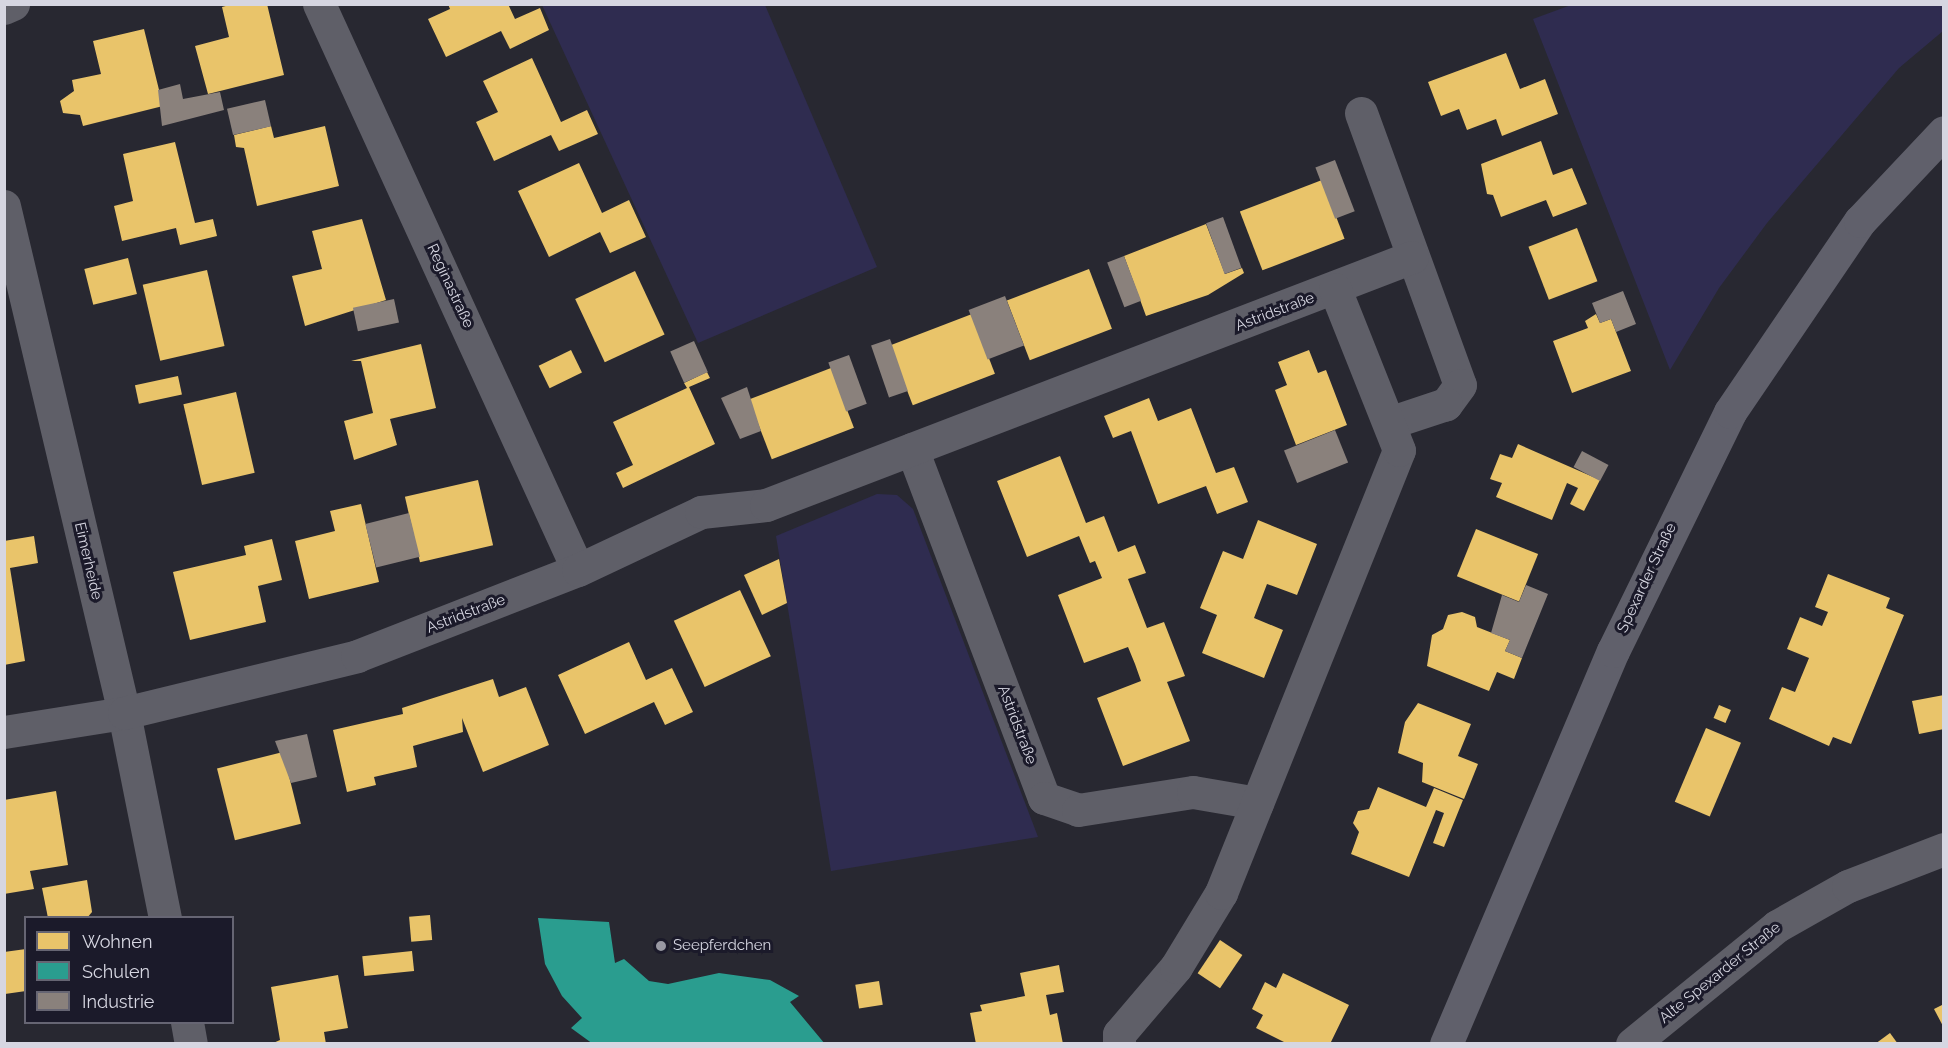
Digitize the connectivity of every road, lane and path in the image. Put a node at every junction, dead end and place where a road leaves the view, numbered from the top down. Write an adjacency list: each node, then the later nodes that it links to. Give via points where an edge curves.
1 (13, 4): 3 (street)
2 (319, 4): 12 (street, Reginastraße)
3 (4, 8)
4 (1361, 112): 8 (street)
5 (1944, 132): 6 (main road, Spexarder Straße)
6 (1933, 150): 21 (main road, Spexarder Straße, via 1860,220 1730,412 1613,651)
7 (4, 206): 13 (street, Eimerheide)
8 (1412, 257): 9 (street, Astridstraße); 10 (street, via 1460,385 1446,404)
9 (1335, 289): 10 (street, Astridstraße); 11 (street, Astridstraße)
10 (1389, 423): 15 (street, Astridstraße, via 1399,450)
11 (912, 449): 12 (street, Astridstraße, via 766,505 700,512); 15 (street, Astridstraße, via 1044,798 1078,810 1193,792)
12 (578, 570): 13 (street, Astridstraße, via 357,656)
13 (124, 713): 14 (street, Astridstraße); 17 (street, Eimerheide)
14 (4, 732)
15 (1257, 803): 19 (street, Astridstraße, via 1221,893 1176,967)
16 (1944, 849): 22 (street, Alte Spexarder Straße, via 1848,886 1777,926)
17 (165, 916)
18 (187, 1024): 20 (street)
19 (1119, 1039)
20 (191, 1044)
21 (1446, 1044)
22 (1632, 1044)

